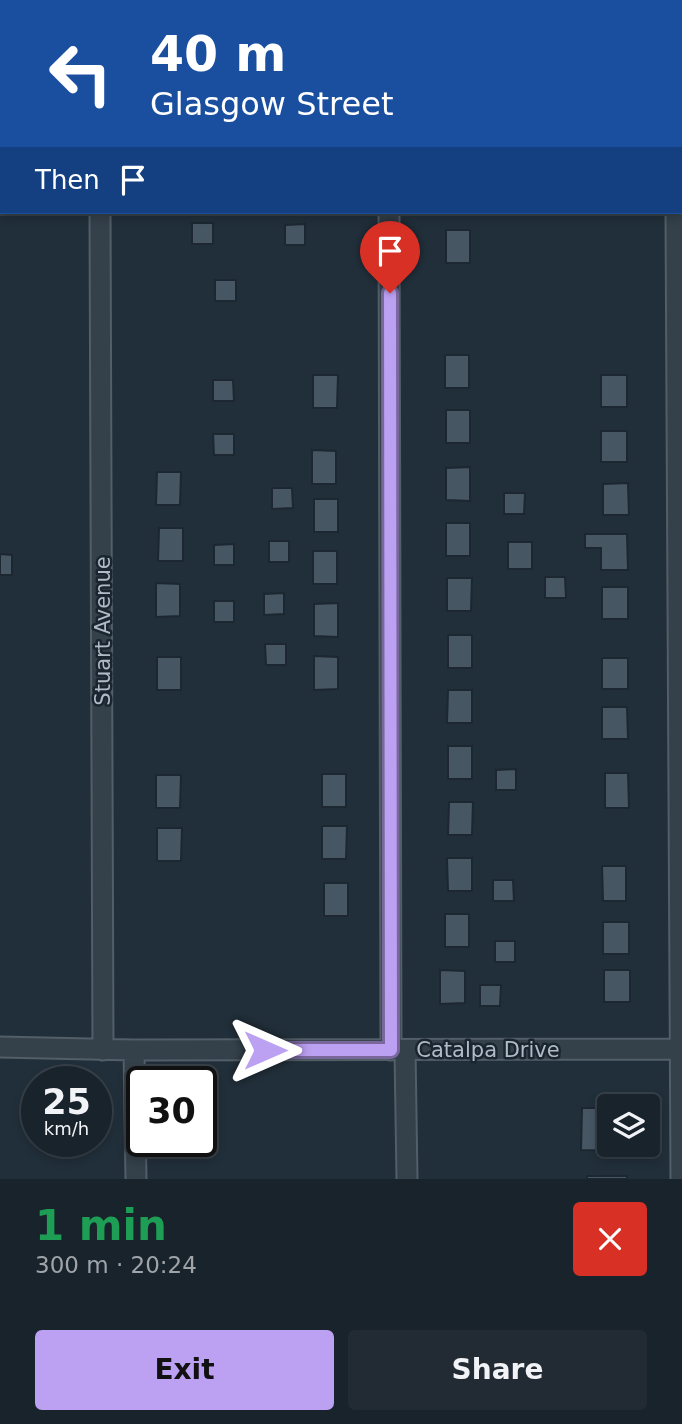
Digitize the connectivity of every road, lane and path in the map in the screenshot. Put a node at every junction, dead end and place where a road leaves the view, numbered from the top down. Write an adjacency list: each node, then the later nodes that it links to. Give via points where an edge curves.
1 (100, 214): 6 (street, Stuart Avenue)
2 (390, 214): 7 (street)
3 (676, 214): 5 (street)
4 (0, 1047): 6 (street, Catalpa Drive)
5 (681, 1049): 7 (street, Catalpa Drive); 11 (street)
6 (103, 1050): 8 (street, Catalpa Drive)
7 (398, 1050): 8 (street, Catalpa Drive); 10 (street)
8 (134, 1051): 9 (street)
9 (136, 1179)
10 (407, 1179)
11 (681, 1179)

